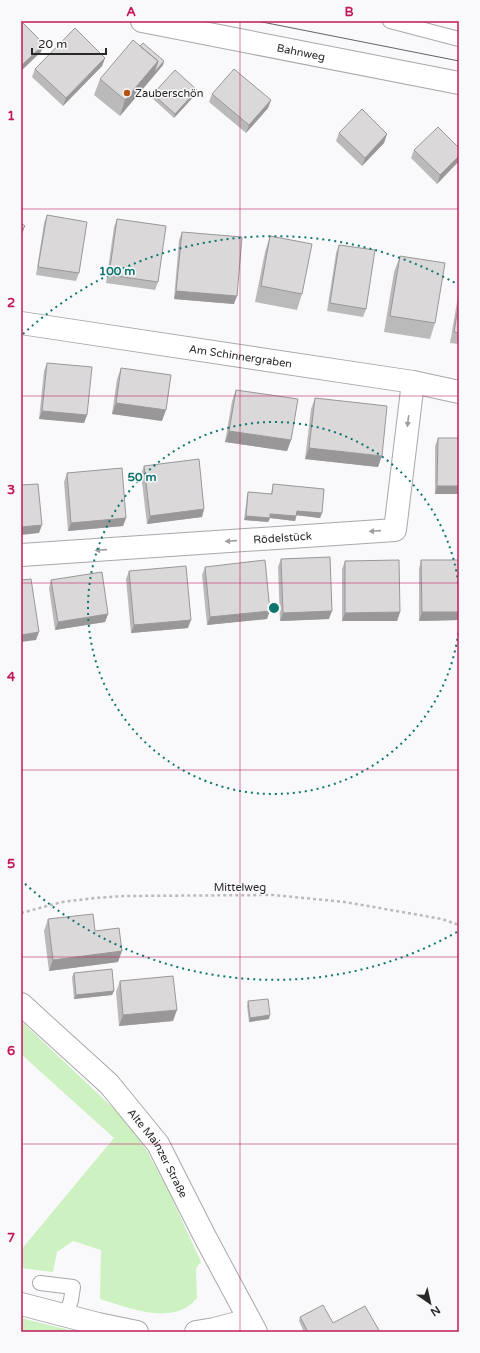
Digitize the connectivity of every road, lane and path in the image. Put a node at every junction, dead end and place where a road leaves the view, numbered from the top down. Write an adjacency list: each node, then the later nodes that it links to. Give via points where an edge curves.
1 (142, 21): 4 (street, Bahnweg)
2 (390, 21): 3 (lane)
3 (459, 39)
4 (459, 83)
5 (21, 323): 6 (street, Am Schinnergraben)
6 (413, 382): 7 (street, Am Schinnergraben); 8 (street, Rödelstück, one-way to 8, via 395,530)
7 (459, 392)
8 (21, 556)
9 (21, 913): 10 (path, Mittelweg, via 62,902 95,898 273,895 345,902)
10 (459, 925)
11 (21, 1004): 15 (street, Alte Mainzer Straße, via 109,1084 158,1144)
12 (40, 1283): 14 (lane, via 73,1287)
13 (21, 1304): 14 (street)
14 (66, 1316): 16 (street)
15 (253, 1326): 17 (street)
16 (137, 1332)
17 (196, 1332)

